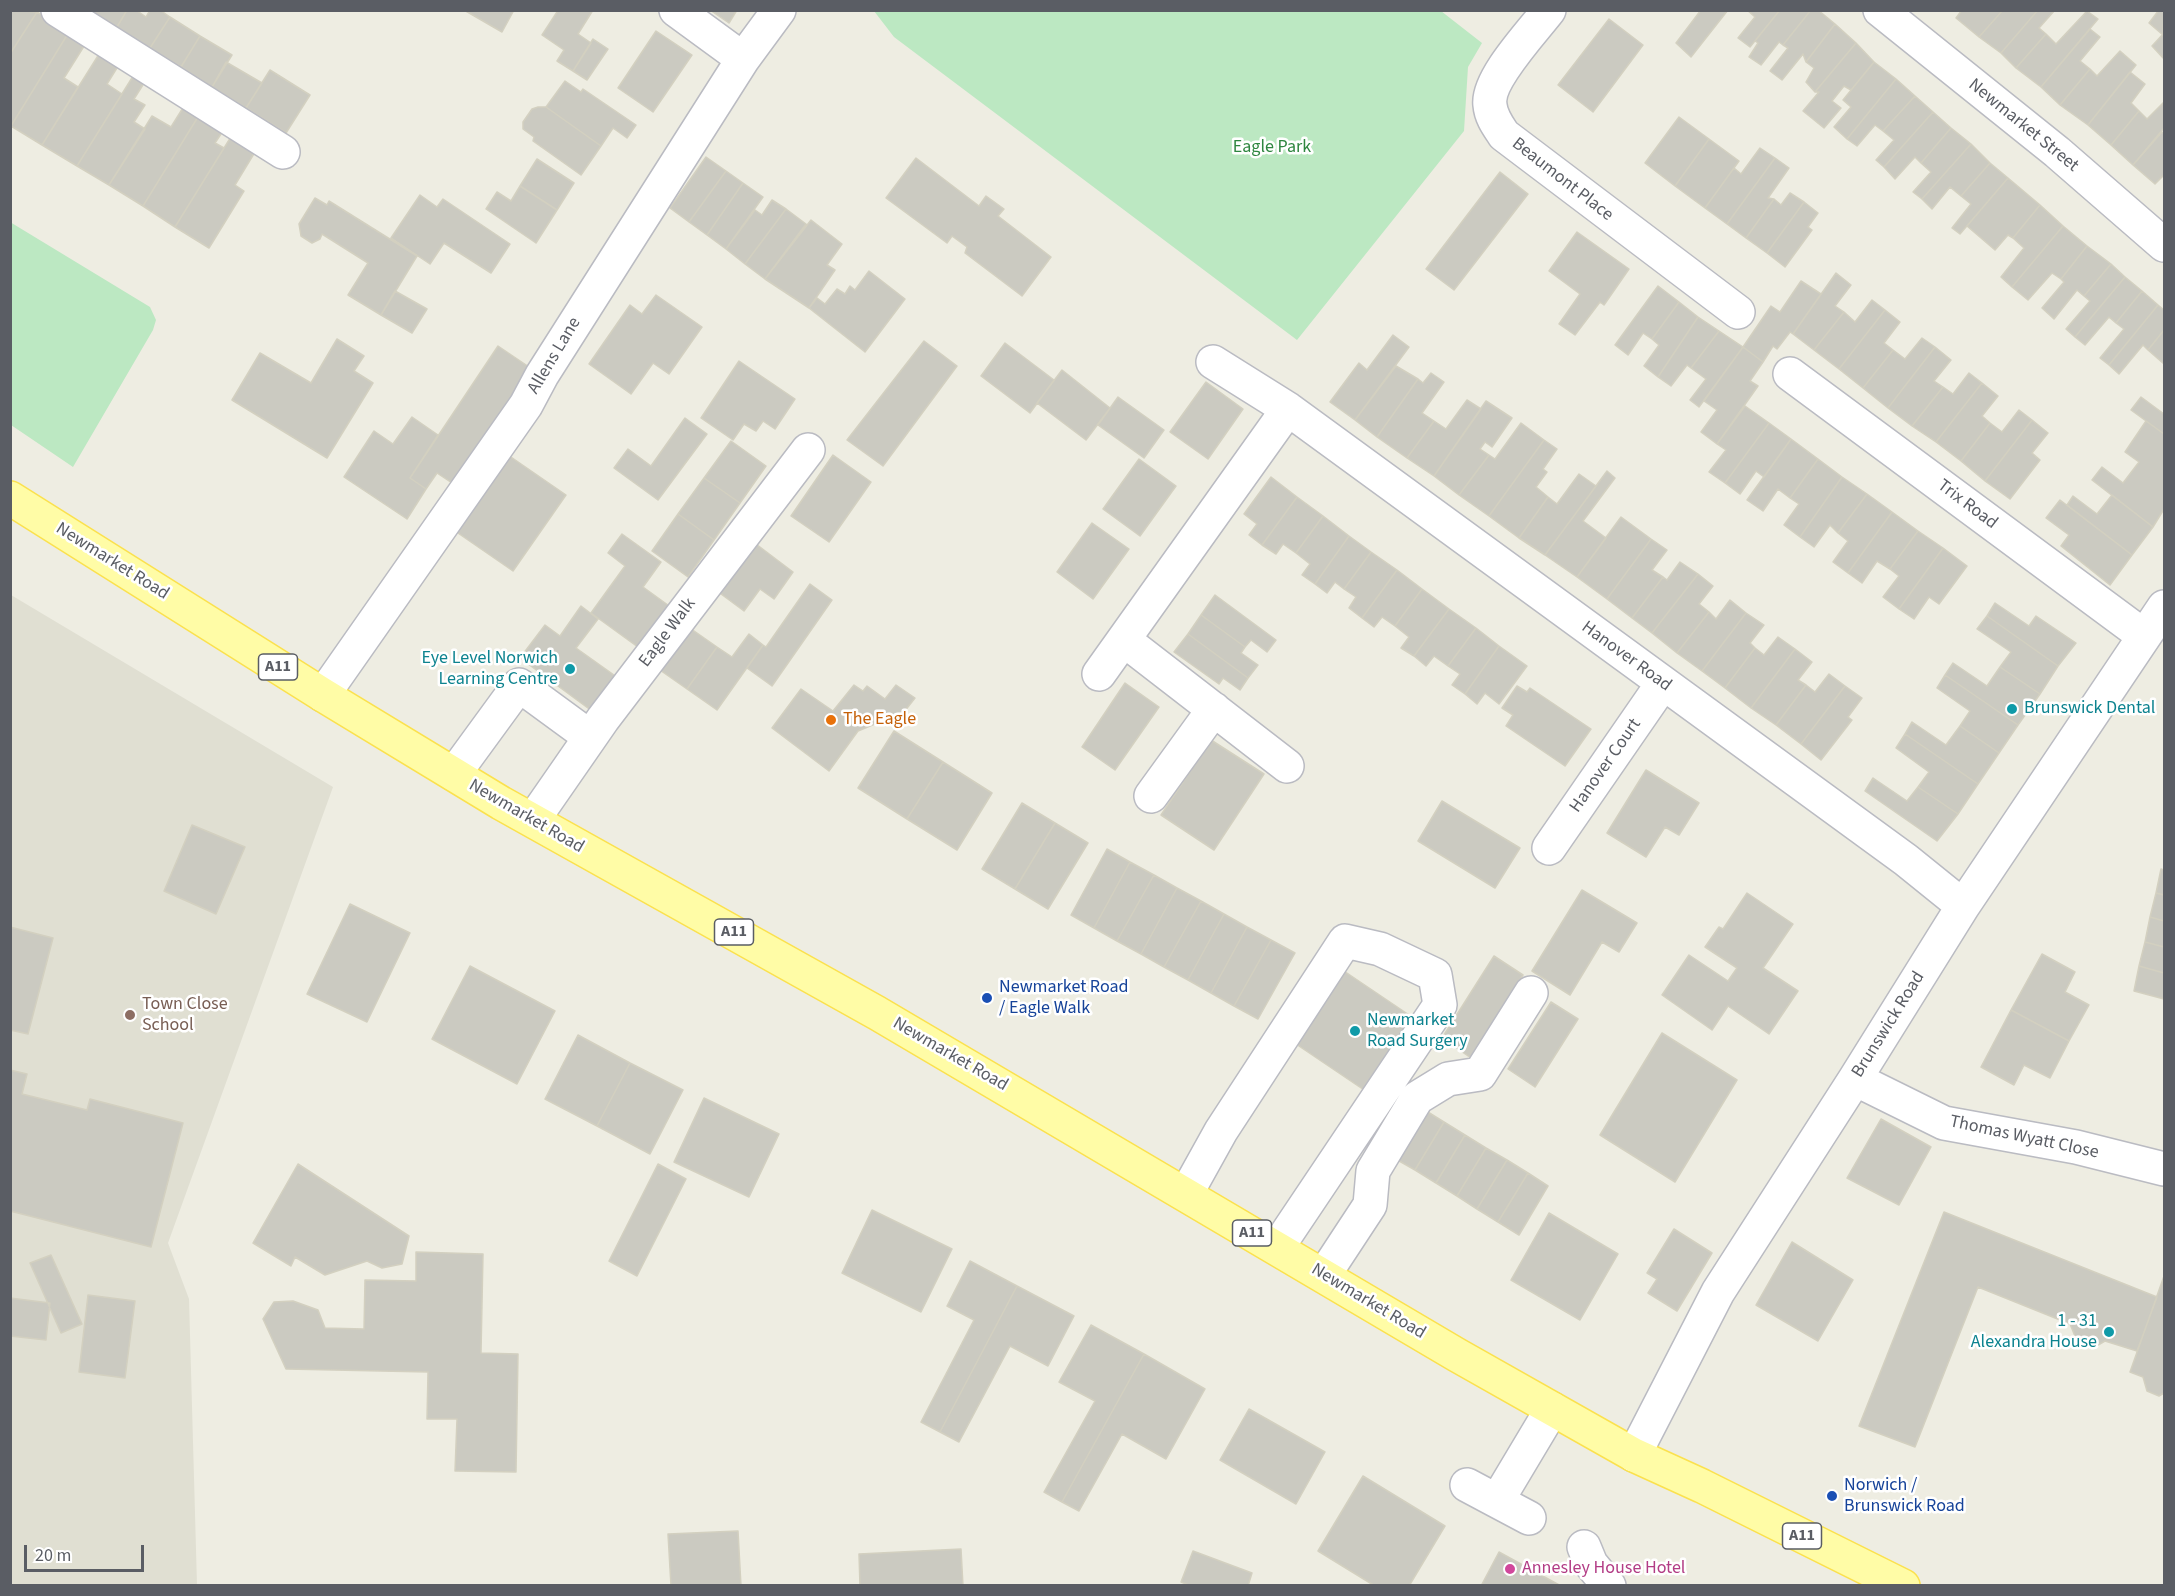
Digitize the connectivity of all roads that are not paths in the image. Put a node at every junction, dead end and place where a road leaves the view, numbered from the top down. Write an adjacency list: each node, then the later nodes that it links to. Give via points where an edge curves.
1 (58, 10): 7 (street)
2 (676, 10): 6 (street)
3 (779, 10): 6 (street, Allens Lane)
4 (1880, 10): 8 (street, Newmarket Street, via 2057,152)
5 (1543, 13): 9 (street, Beaumont Place, via 1495,81 1489,103 1494,121 1504,135)
6 (743, 59): 20 (street, Allens Lane, via 526,405)
7 (283, 152)
8 (2164, 245)
9 (1738, 312)
10 (1213, 362): 12 (street, Hanover Road)
11 (1790, 374): 16 (street, Trix Road)
12 (1288, 409): 17 (street); 19 (street, Hanover Road)
13 (808, 450): 22 (street, Eagle Walk)
14 (10, 498): 20 (main road, Newmarket Road / A11)
15 (2164, 607): 16 (street, Brunswick Road)
16 (2144, 636): 28 (street, Brunswick Road)
17 (1124, 640): 18 (street); 21 (street)
18 (1099, 674)
19 (1663, 683): 27 (street, Hanover Court); 28 (street, Hanover Road)
20 (323, 695): 24 (main road, Newmarket Road / A11)
21 (1214, 709): 23 (street); 25 (street)
22 (590, 737): 24 (street, via 519,686); 26 (street, Eagle Walk)
23 (1287, 766)
24 (454, 774): 26 (main road, Newmarket Road / A11)
25 (1151, 796)
26 (532, 820): 32 (main road, Newmarket Road / A11, via 857,1002)
27 (1549, 848)
28 (1963, 906): 30 (street, Brunswick Road)
29 (1531, 993): 34 (street, via 1480,1074 1448,1079 1417,1098 1373,1171 1370,1205)
30 (1855, 1079): 31 (street, Thomas Wyatt Close, via 1944,1122); 36 (street, Brunswick Road, via 1718,1292)
31 (2164, 1169)
32 (1186, 1194): 33 (main road, Newmarket Road / A11); 33 (street, via 1221,1131 1345,941 1380,949 1435,975 1440,1005)
33 (1277, 1248): 34 (main road, Newmarket Road / A11)
34 (1324, 1275): 35 (main road, Newmarket Road / A11)
35 (1552, 1409): 36 (main road, Newmarket Road / A11); 38 (street)
36 (1634, 1455): 42 (main road, Newmarket Road / A11)
37 (1467, 1485): 38 (street)
38 (1497, 1501): 39 (street)
39 (1529, 1518)
40 (1584, 1547): 41 (street, via 1591,1564)
41 (1609, 1586)
42 (1903, 1586)

